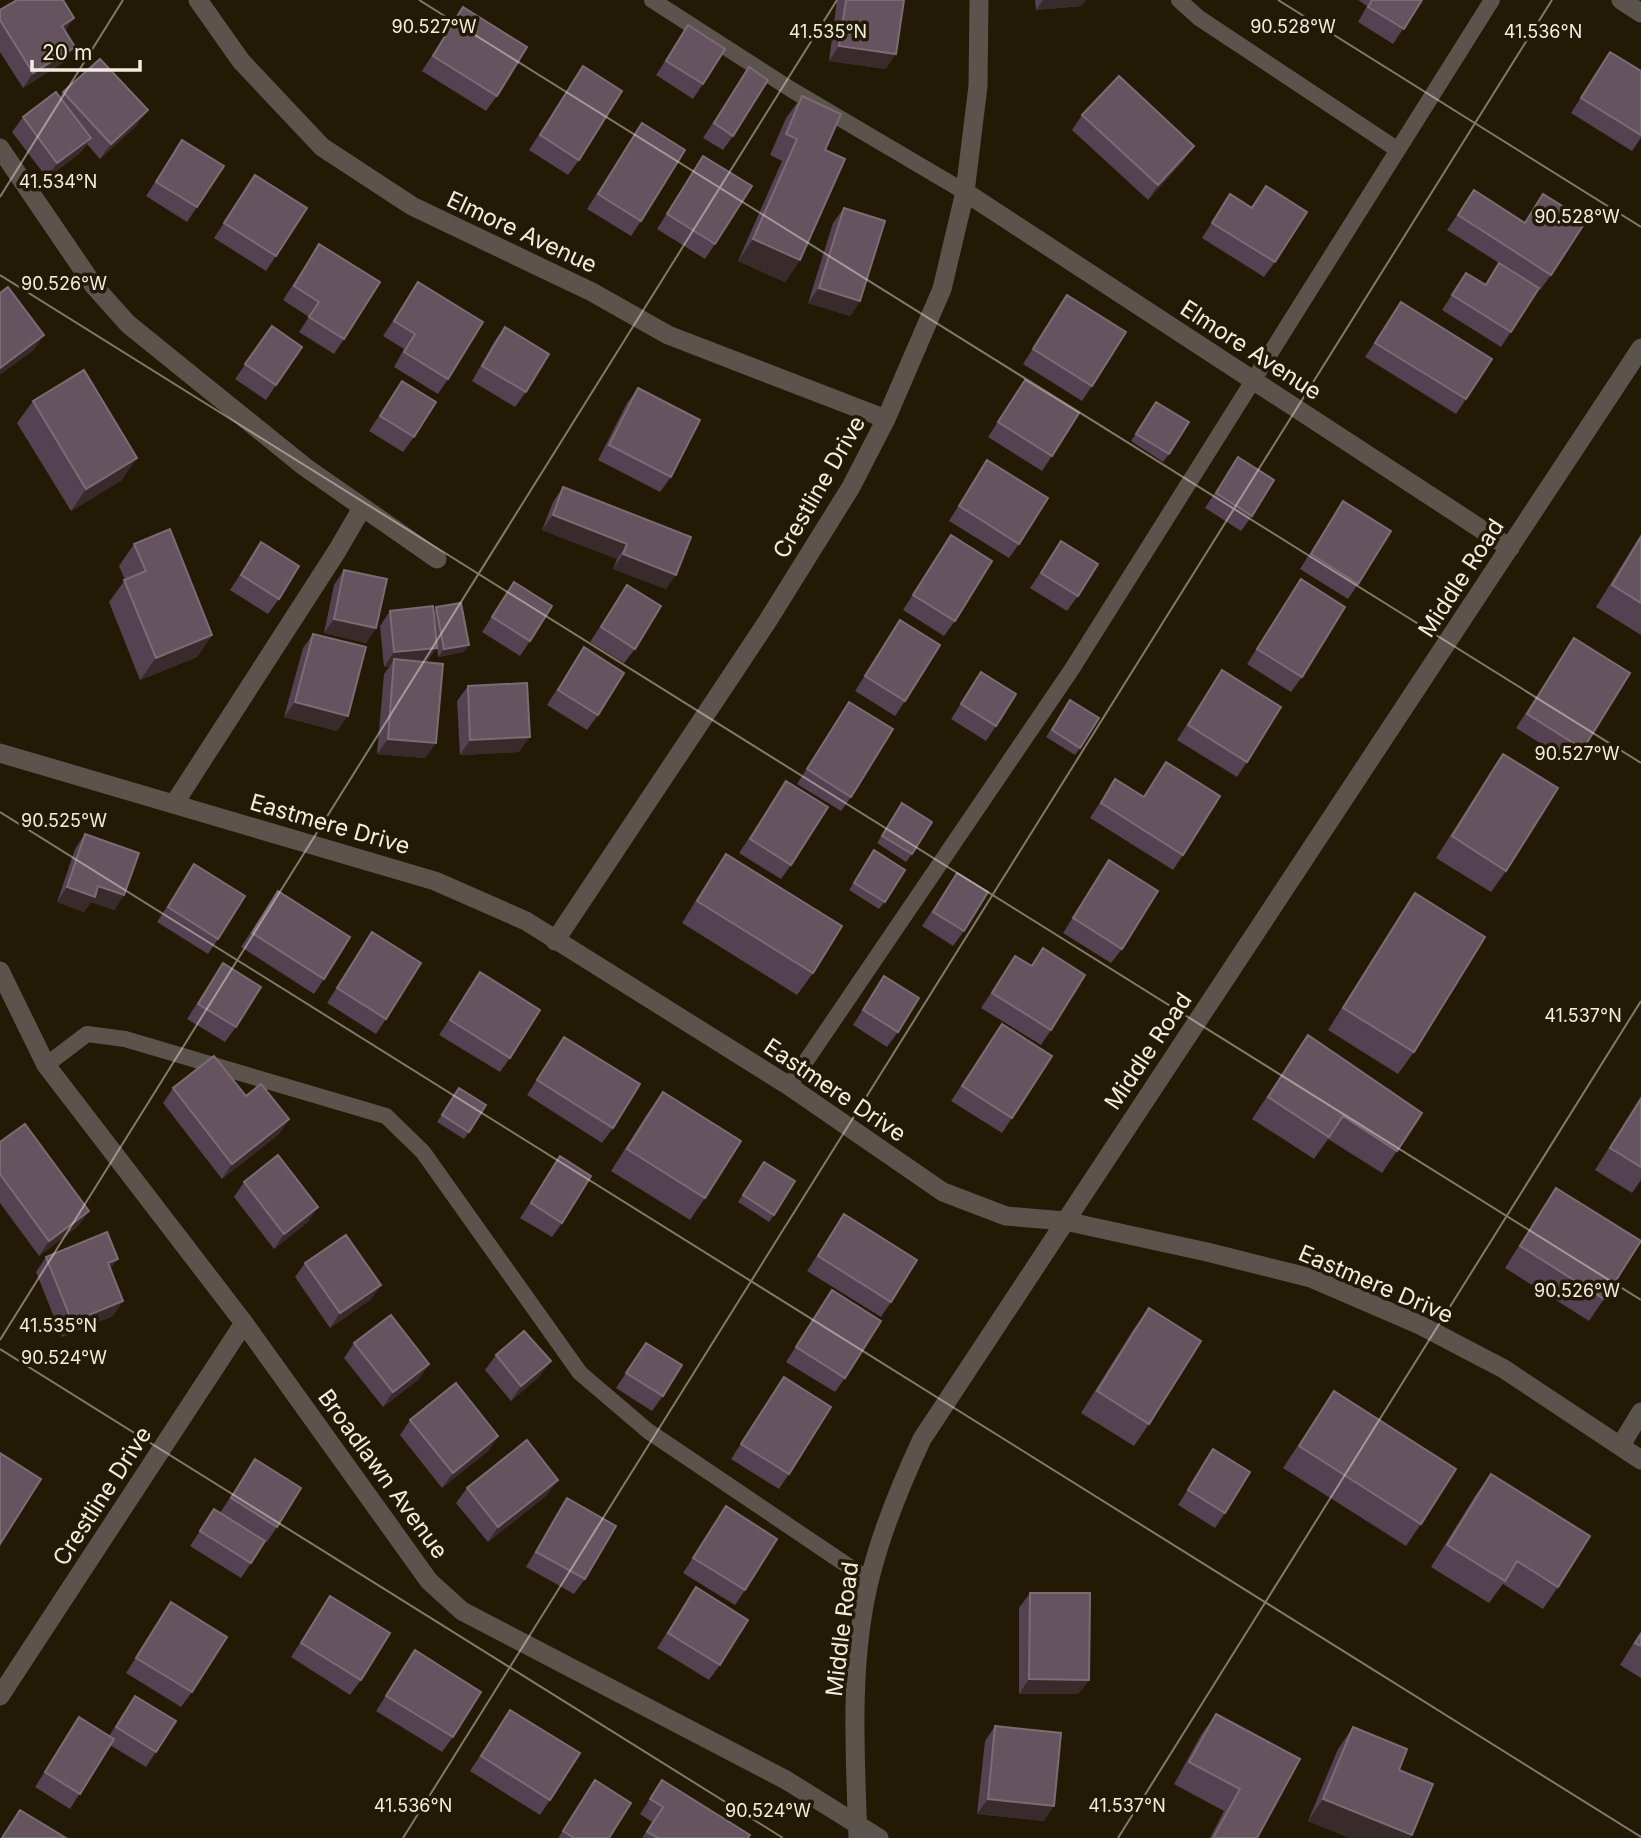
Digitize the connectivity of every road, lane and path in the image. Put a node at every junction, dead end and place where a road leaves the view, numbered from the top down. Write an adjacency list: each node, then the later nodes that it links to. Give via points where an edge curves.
1 (198, 0): 13 (street, Elmore Avenue, via 242,61 322,147 412,206 592,292 668,335)
2 (652, 0): 10 (lane, via 792,90)
3 (979, 0): 10 (street, Crestline Drive, via 978,86)
4 (1179, 0): 9 (lane, via 1199,18)
5 (1492, 0): 9 (lane)
6 (1621, 0): 7 (street)
7 (1641, 13)
8 (0, 148): 14 (street, via 94,286 128,324)
9 (1398, 150): 12 (lane)
10 (965, 192): 12 (street, Elmore Avenue); 13 (street, Crestline Drive, via 942,289)
11 (1641, 348): 15 (street, Middle Road)
12 (1254, 381): 15 (street, Elmore Avenue); 22 (lane, via 1072,669)
13 (886, 419): 19 (street, Crestline Drive, via 851,487 767,622)
14 (362, 508): 16 (street); 18 (street)
15 (1510, 548): 23 (street, Middle Road)
16 (438, 559)
17 (0, 753): 18 (street, Eastmere Drive)
18 (174, 804): 19 (street, Eastmere Drive, via 435,881 526,921)
19 (555, 941): 22 (street, Eastmere Drive)
20 (0, 971): 21 (street, Broadlawn Avenue)
21 (46, 1065): 24 (street, Broadlawn Avenue); 28 (lane, via 87,1034 125,1039 386,1116 423,1152 580,1373 648,1431)
22 (789, 1086): 23 (street, Eastmere Drive, via 943,1192 1006,1216)
23 (1065, 1221): 26 (street, Eastmere Drive, via 1311,1278 1420,1325 1504,1369); 28 (street, Middle Road, via 922,1439 892,1503)
24 (244, 1323): 29 (street, Crestline Drive); 30 (street, Broadlawn Avenue, via 429,1581 462,1611 786,1780)
25 (1641, 1412): 26 (street)
26 (1620, 1445): 27 (street, Eastmere Drive)
27 (1641, 1460)
28 (869, 1580): 30 (street, Middle Road, via 857,1709)
29 (0, 1696)
30 (858, 1831): 31 (street, Broadlawn Avenue)
31 (879, 1838)

